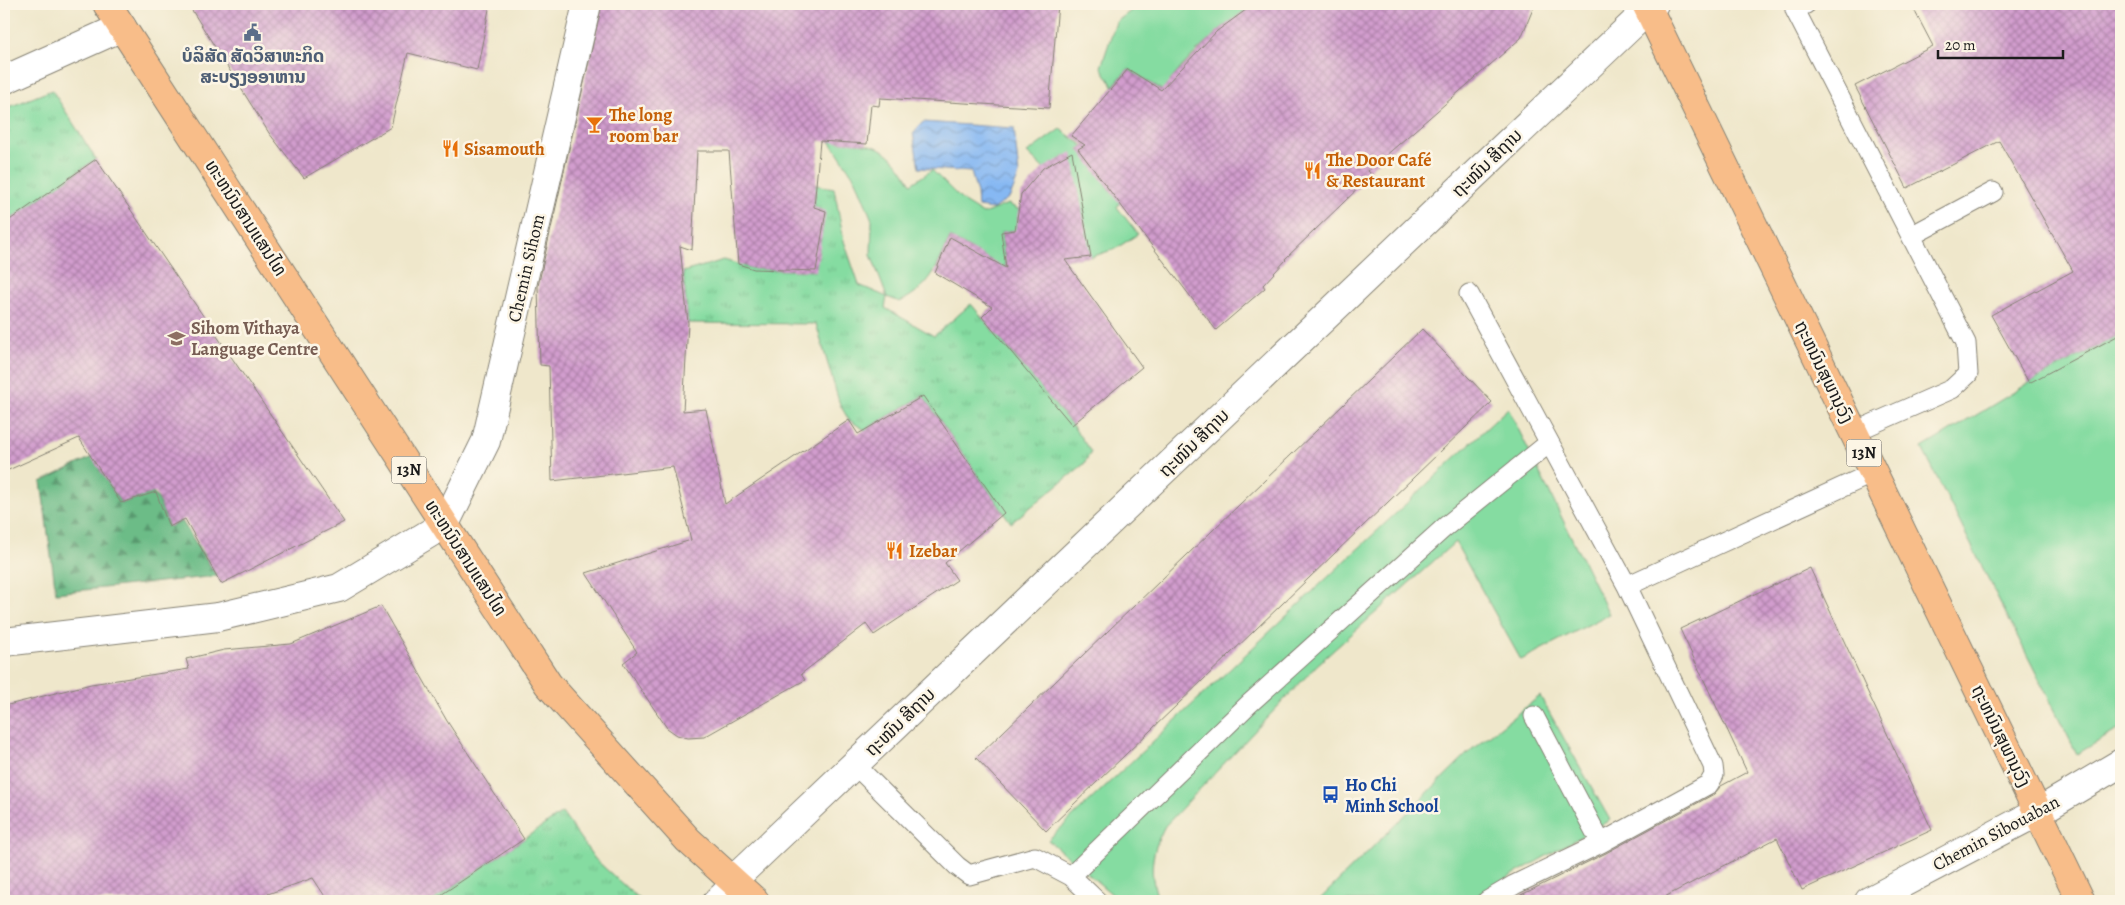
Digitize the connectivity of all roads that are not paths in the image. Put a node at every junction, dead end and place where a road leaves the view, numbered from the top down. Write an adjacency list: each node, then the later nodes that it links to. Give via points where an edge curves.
1 (107, 4): 5 (highway, ທະຫນົນສາມແສນໄທ / 13N)
2 (587, 4): 13 (street, Chemin Sihom, via 486,441)
3 (1806, 4): 8 (lane, via 1795,10)
4 (1650, 6): 10 (highway, ຖະຫນົນສຸພານຸວົງ / 13N); 18 (street, ຖະໜົນ ສີຖານ)
5 (122, 27): 6 (street); 13 (highway, ທະຫນົນສາມແສນໄທ / 13N)
6 (4, 80)
7 (1993, 192): 8 (lane)
8 (1911, 236): 10 (lane, via 1966,344 1968,374 1952,389)
9 (1470, 294): 11 (lane)
10 (1854, 432): 12 (highway, ຖະຫນົນສຸພານຸວົງ / 13N)
11 (1550, 443): 14 (lane); 21 (lane, via 1445,527 1249,704)
12 (1873, 473): 14 (lane); 19 (highway, ຖະຫນົນສຸພານຸວົງ / 13N)
13 (444, 524): 15 (street, via 339,588 218,617); 22 (highway, ທະຫນົນສາມແສນໄທ / 13N, via 548,684 688,840)
14 (1627, 586): 20 (lane, via 1713,766 1714,775 1709,784 1698,791)
15 (4, 642)
16 (1534, 716): 20 (lane)
17 (2121, 763): 19 (street, Chemin Sibouaban)
18 (855, 765): 21 (lane, via 970,875 1035,857); 22 (street, ຖະໜົນ ສີຖານ)
19 (2038, 812): 27 (street, Chemin Sibouaban); 28 (highway, ຖະຫນົນສຸພານຸວົງ / 13N)
20 (1600, 843): 26 (lane)
21 (1071, 876): 25 (lane)
22 (732, 881): 23 (lane); 24 (highway, ທະຫນົນສາມແສນໄທ / 13N)
23 (712, 901)
24 (755, 901)
25 (1097, 901)
26 (1487, 901)
27 (1869, 901)
28 (2081, 901)

